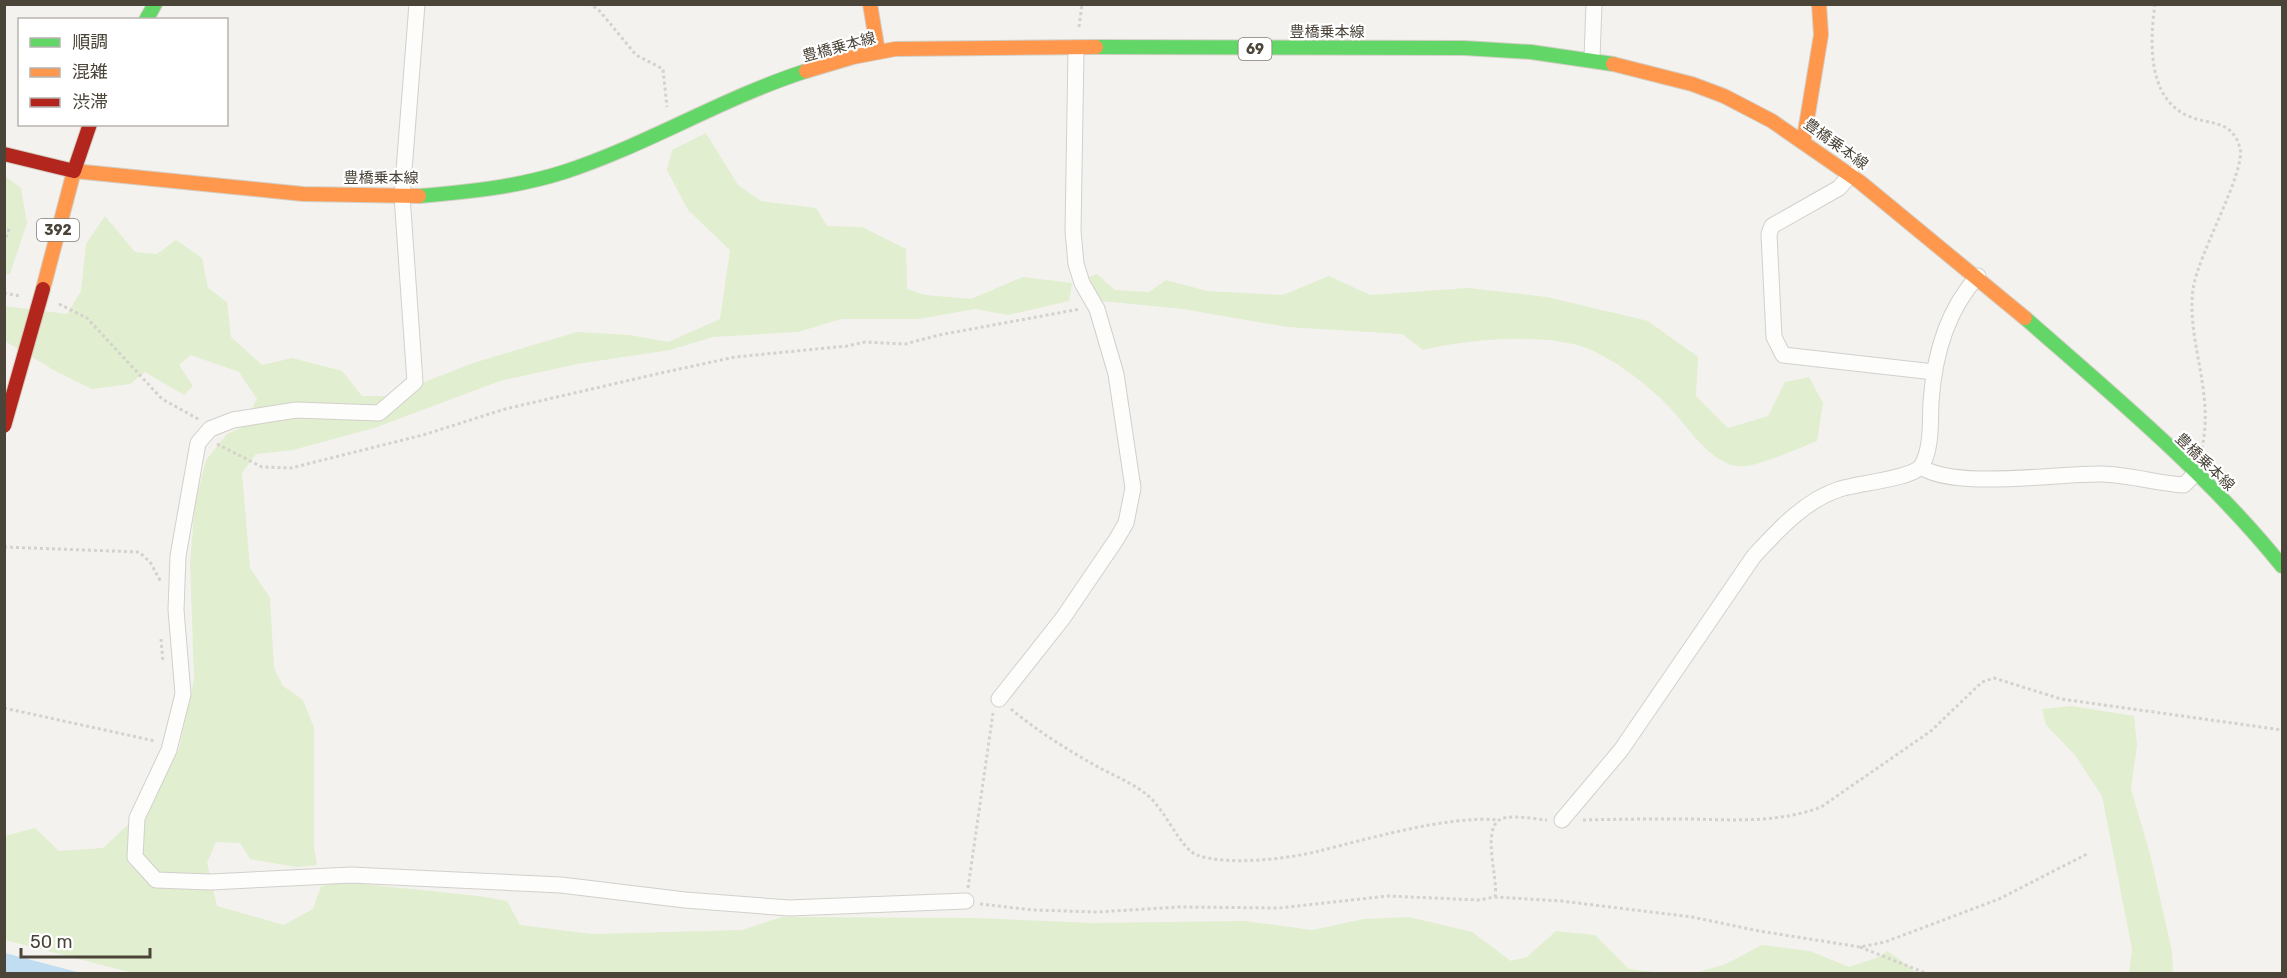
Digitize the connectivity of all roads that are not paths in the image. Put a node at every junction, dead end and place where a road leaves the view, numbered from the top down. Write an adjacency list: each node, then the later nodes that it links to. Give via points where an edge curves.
1 (155, 4): 6 (main road)
2 (417, 4): 15 (street)
3 (870, 4): 8 (main road)
4 (1594, 4): 9 (street)
5 (1819, 4): 11 (main road, via 1821,35)
6 (147, 18)
7 (1076, 49): 8 (main road, 豊橋乗本線 / 69, via 953,47); 9 (main road, 豊橋乗本線 / 69, via 1464,48); 22 (street, via 1076,264 1097,309 1116,374 1133,488 1126,523 1063,618)
8 (878, 52): 15 (main road, 豊橋乗本線 / 69, via 784,78 598,161 472,191)
9 (1592, 58): 11 (main road, 豊橋乗本線 / 69, via 1661,73 1725,97)
10 (89, 126): 13 (main road)
11 (1804, 138): 14 (main road, 豊橋乗本線 / 69)
12 (4, 154): 13 (main road, 豊橋乗本線)
13 (74, 171): 15 (main road, 豊橋乗本線 / 69, via 254,192); 18 (main road, 392, bridge)
14 (1851, 174): 16 (main road, 豊橋乗本線 / 69); 17 (street, via 1839,188 1772,226 1769,234 1774,337 1783,355)
15 (402, 196): 24 (street, via 415,382 379,413 296,410 232,420 207,432 198,443 178,556 176,610 183,694 169,750 137,818 135,857 156,880 210,882 351,874 561,885 789,908)
16 (1978, 276): 17 (street, via 1967,288 1945,330); 20 (main road, 豊橋乗本線 / 69)
17 (1934, 372): 19 (street, via 1928,444)
18 (4, 426)
19 (1921, 467): 20 (street, via 1931,474 1963,478 2102,474 2184,485); 23 (street, via 1909,475 1838,489 1808,505 1781,527 1754,556 1621,750)
20 (2195, 474): 21 (main road, 豊橋乗本線 / 69)
21 (2283, 566)
22 (999, 699)
23 (1562, 820)
24 (966, 901)

